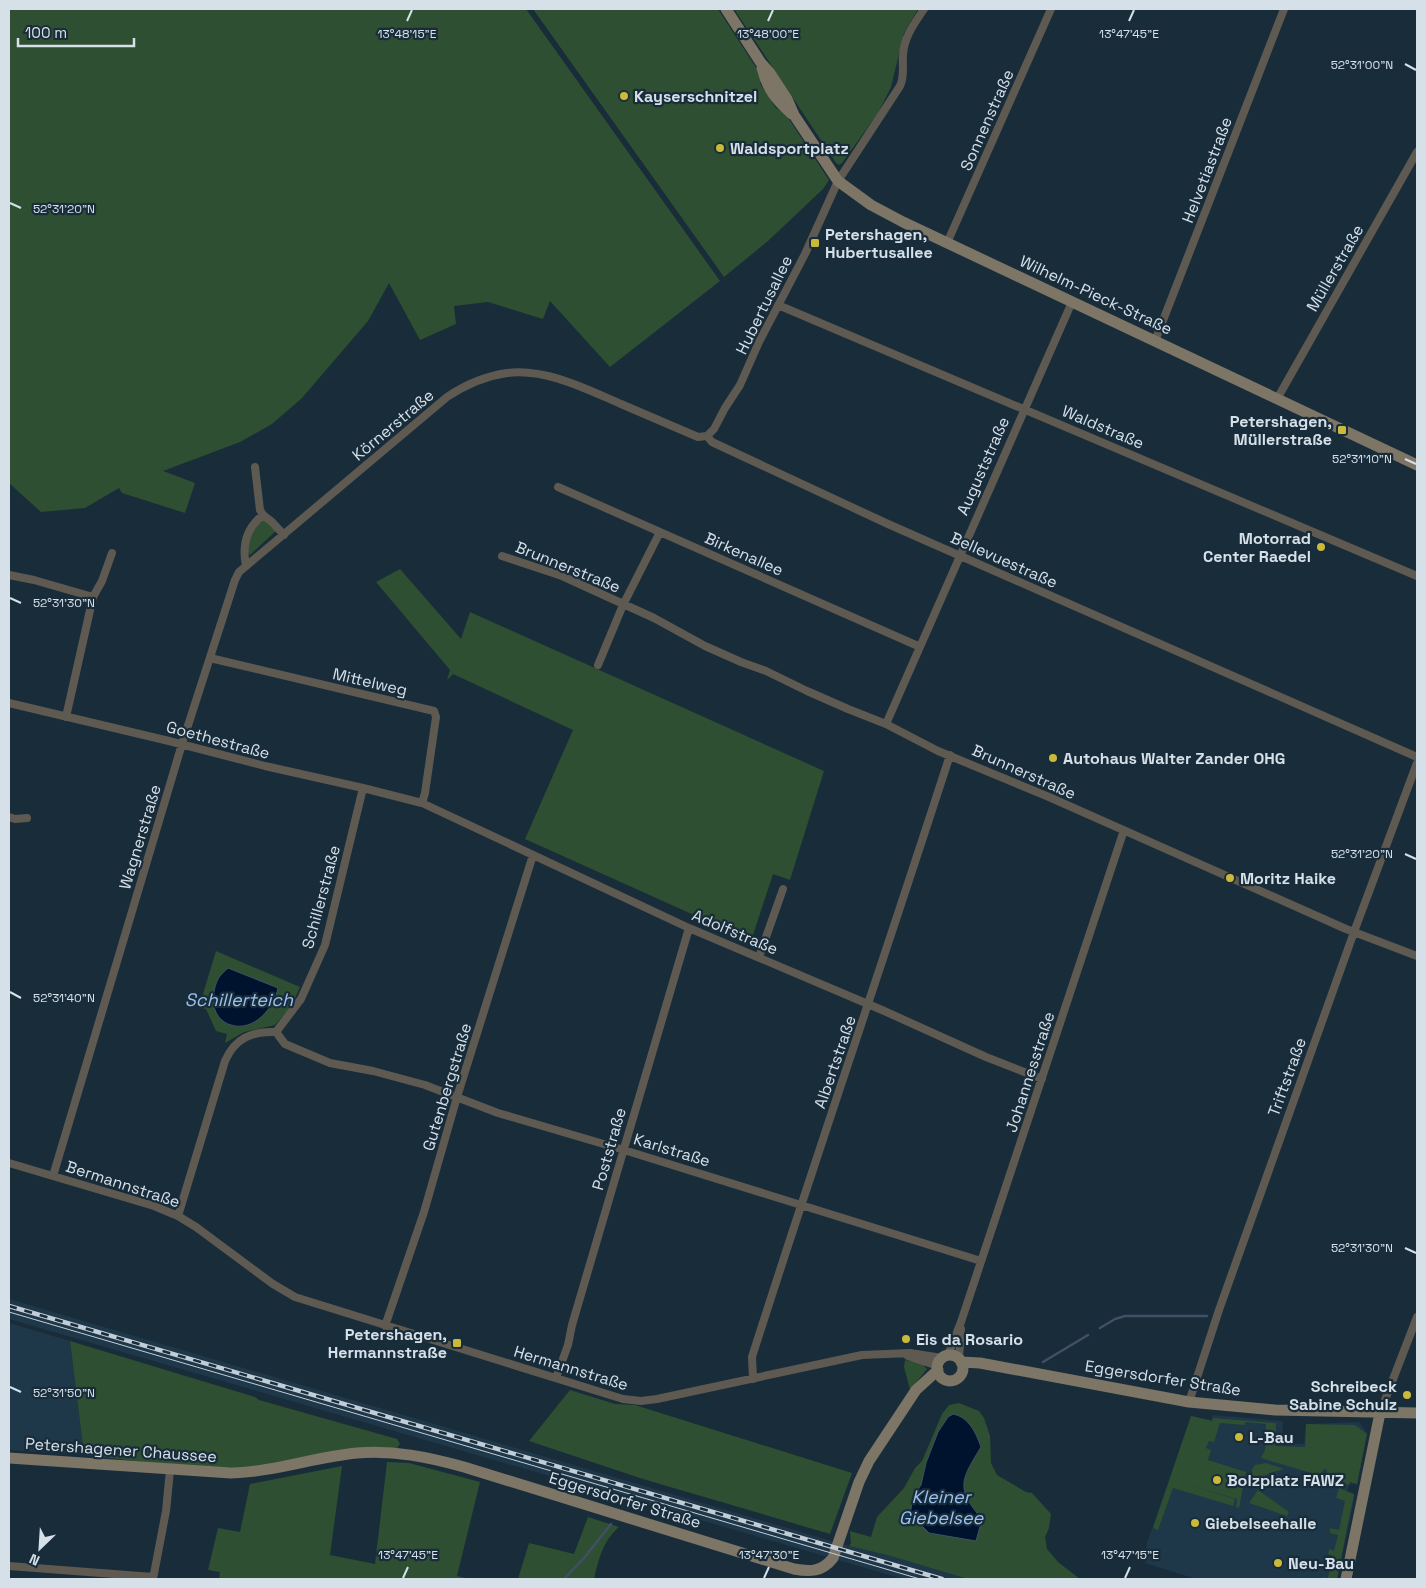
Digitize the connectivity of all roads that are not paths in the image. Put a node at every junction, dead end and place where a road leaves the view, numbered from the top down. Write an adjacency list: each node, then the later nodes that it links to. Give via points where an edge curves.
1 (726, 9): 6 (street, Wilhelm-Pieck-Straße)
2 (924, 9): 6 (street, Hubertusallee, via 907,34 903,54 904,78)
3 (1051, 9): 7 (street, Sonnenstraße)
4 (1284, 9): 10 (street, Helvetiastraße)
5 (1417, 152): 12 (street, Müllerstraße)
6 (838, 181): 7 (street, Wilhelm-Pieck-Straße, via 887,214); 9 (street, Hubertusallee)
7 (947, 243): 8 (street, Wilhelm-Pieck-Straße)
8 (1072, 302): 10 (street, Wilhelm-Pieck-Straße); 13 (street, Auguststraße)
9 (778, 305): 13 (street, Waldstraße); 14 (street, Hubertusallee, via 740,385)
10 (1155, 341): 12 (street, Wilhelm-Pieck-Straße)
11 (583, 388): 14 (street, Bellevuestraße, via 698,437); 20 (street, Körnerstraße, via 552,377 522,373 494,376 462,388 447,397)
12 (1277, 399): 15 (street, Wilhelm-Pieck-Straße)
13 (1024, 408): 22 (street, Auguststraße); 26 (street, Waldstraße)
14 (707, 436): 22 (street, Bellevuestraße, via 712,442)
15 (1417, 465)
16 (255, 467): 18 (street)
17 (558, 487): 19 (street, Birkenallee)
18 (263, 515): 20 (street); 24 (street, via 254,522 246,539)
19 (660, 532): 28 (street, Brunnerstraße); 29 (street, Birkenallee)
20 (284, 535): 24 (street, Körnerstraße)
21 (112, 552): 27 (street)
22 (960, 555): 29 (street, Auguststraße); 37 (street, Bellevuestraße)
23 (502, 556): 28 (street, Brunnerstraße, via 562,576)
24 (246, 566): 30 (street, Wagnerstraße, via 236,580)
25 (9, 576): 27 (street)
26 (1417, 576)
27 (93, 597): 33 (street)
28 (623, 605): 31 (street, Brunnerstraße); 34 (street, Brunnerstraße, via 714,650)
29 (918, 646): 34 (street, Auguststraße)
30 (210, 658): 35 (street, Wagnerstraße); 40 (street, Mittelweg, via 434,711 436,717 426,793)
31 (598, 665)
32 (9, 703): 33 (street, Goethestraße)
33 (66, 717): 35 (street, Goethestraße)
34 (886, 724): 36 (street, Brunnerstraße)
35 (182, 744): 39 (street, Goethestraße); 56 (street, Wagnerstraße)
36 (950, 755): 43 (street, Brunnerstraße); 50 (street, Albertstraße)
37 (1417, 757)
38 (1417, 762): 47 (street, Triftstraße)
39 (363, 788): 40 (street, Goethestraße); 51 (street, Schillerstraße, via 325,945 301,999)
40 (421, 802): 44 (street, Adolfstraße)
41 (9, 817): 42 (street)
42 (27, 818)
43 (1124, 830): 47 (street, Brunnerstraße); 52 (street, Johannesstraße)
44 (533, 855): 46 (street, Adolfstraße); 53 (street, Gutenbergstraße)
45 (784, 889): 49 (street)
46 (690, 928): 49 (street, Adolfstraße); 54 (street, Poststraße)
47 (1354, 932): 48 (street, Brunnerstraße); 68 (street, Triftstraße, via 1218,1310)
48 (1417, 956)
49 (759, 957): 50 (street, Adolfstraße)
50 (869, 1005): 52 (street, Adolfstraße); 57 (street, Albertstraße)
51 (276, 1032): 53 (street, Karlstraße, via 285,1044 307,1054 425,1085); 58 (street, via 248,1036 228,1052)
52 (1042, 1079): 59 (street, Johannesstraße)
53 (457, 1097): 54 (street, Karlstraße, via 498,1113); 62 (street, Gutenbergstraße, via 424,1212)
54 (624, 1150): 57 (street, Karlstraße); 66 (street, Poststraße)
55 (9, 1163): 56 (street, Bermannstraße)
56 (53, 1176): 58 (street, Bermannstraße)
57 (801, 1204): 59 (street, Karlstraße); 67 (street, Albertstraße, via 752,1357)
58 (178, 1216): 60 (street, Bermannstraße)
59 (981, 1261): 63 (street, Johannesstraße)
60 (295, 1297): 62 (street, Hermannstraße)
61 (1417, 1318): 69 (street)
62 (385, 1326): 66 (street, Hermannstraße)
63 (947, 1364): 64 (street, Eggersdorfer Straße, via 980,1363); 65 (street, via 963,1370); 65 (street, Eggersdorfer Straße, via 954,1380); 67 (street, Hermannstraße, via 920,1354 888,1353); 75 (street, Eggersdorfer Straße, via 916,1390 869,1461 835,1554)
64 (995, 1367): 65 (street, Eggersdorfer Straße, via 970,1370); 68 (street, Eggersdorfer Straße)
65 (961, 1375)
66 (556, 1378): 67 (street, Hermannstraße, via 623,1399 642,1401)
67 (753, 1379)
68 (1189, 1402): 69 (street, Eggersdorfer Straße, via 1274,1410)
69 (1380, 1413): 70 (street, Eggersdorfer Straße); 77 (street)
70 (1417, 1413)
71 (9, 1458): 72 (street, Petershagener Chaussee)
72 (170, 1470): 73 (street, Petershagener Chaussee); 76 (street)
73 (231, 1473): 75 (street, Eggersdorfer Straße, via 357,1453 409,1454 464,1467)
74 (9, 1566): 76 (street)
75 (818, 1575)
76 (153, 1578)
77 (1346, 1579)

